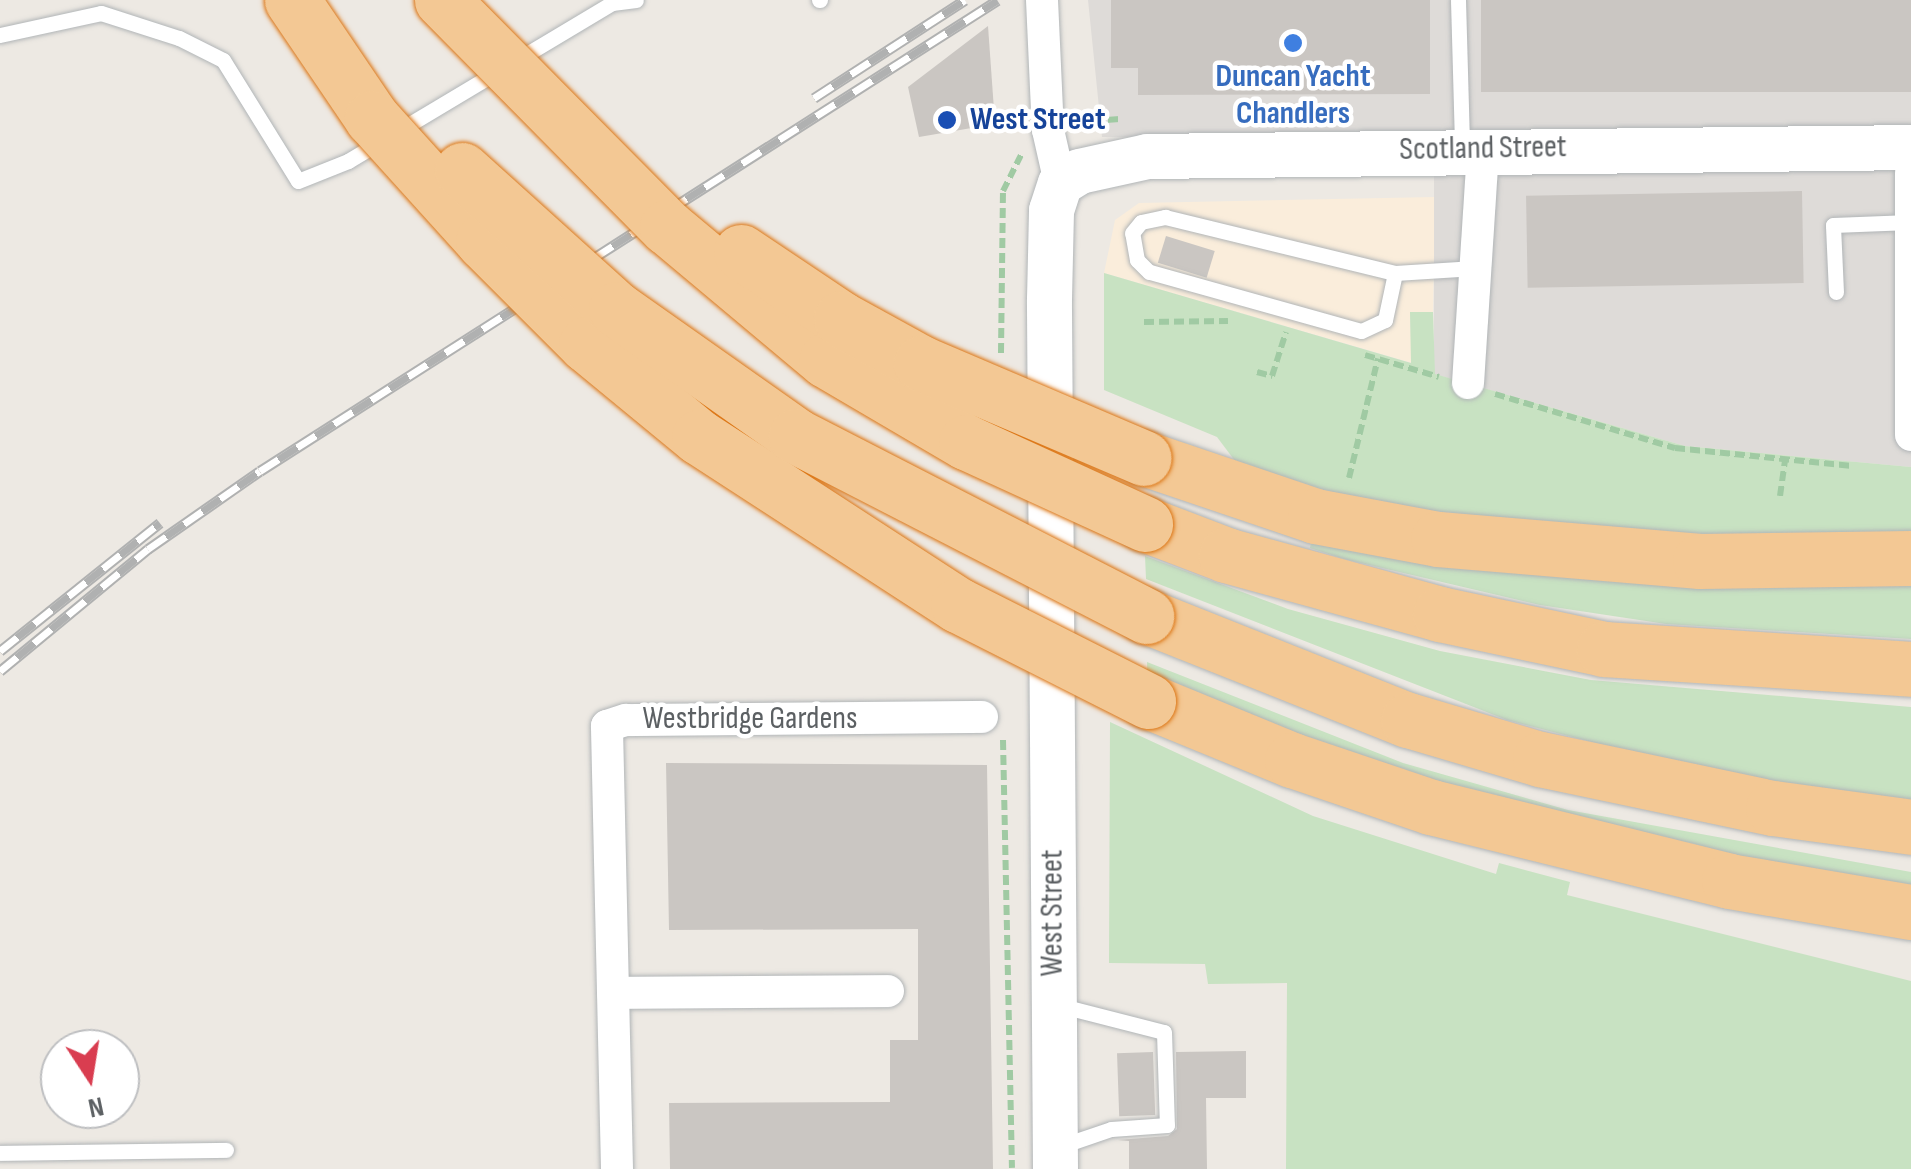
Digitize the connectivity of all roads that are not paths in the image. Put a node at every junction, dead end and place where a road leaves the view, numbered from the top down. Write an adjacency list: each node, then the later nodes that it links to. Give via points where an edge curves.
1 (296, 0): 22 (highway, bridge, via 468,176 616,308 796,436 1146,616 1357,702 1540,759 1738,802); 23 (highway, bridge, via 372,118 586,344 698,437 958,604 1148,701 1431,807 1709,876)
2 (442, 0): 7 (highway, bridge)
3 (636, 0): 6 (lane, via 612,4 348,161 298,181 223,60 179,38 101,12)
4 (1042, 0): 11 (street, West Street, via 1048,130)
5 (1458, 0): 9 (lane)
6 (0, 35)
7 (576, 134): 19 (highway, bridge, via 840,319 920,362 1144,458 1316,516 1438,539 1700,562); 20 (highway, bridge, via 753,305 826,360 966,442 1145,524 1226,554 1440,614 1604,649)
8 (1911, 147): 9 (street, Scotland Street)
9 (1473, 148): 11 (street, Scotland Street, via 1147,156 1079,171); 13 (street)
10 (1911, 173): 12 (street)
11 (1060, 183): 26 (street, West Street, via 1051,210 1049,299)
12 (1910, 222): 15 (lane, via 1833,225); 17 (street)
13 (1475, 268): 14 (lane); 16 (street)
14 (1395, 274): 14 (lane, via 1385,320 1361,331 1149,272 1133,248 1132,233 1140,222 1165,216)
15 (1836, 292)
16 (1468, 383)
17 (1910, 395): 18 (street)
18 (1911, 435)
19 (1911, 558)
20 (1911, 669)
21 (992, 726): 25 (street, Westbridge Gardens, via 626,720 607,726)
22 (1911, 827)
23 (1911, 912)
24 (888, 991): 25 (street)
25 (613, 993): 30 (street, Westbridge Gardens)
26 (1054, 1005): 29 (street, West Street); 29 (lane, via 1164,1032 1168,1124 1111,1130)
27 (226, 1150): 28 (lane)
28 (0, 1153)
29 (1055, 1159)
30 (617, 1169)

